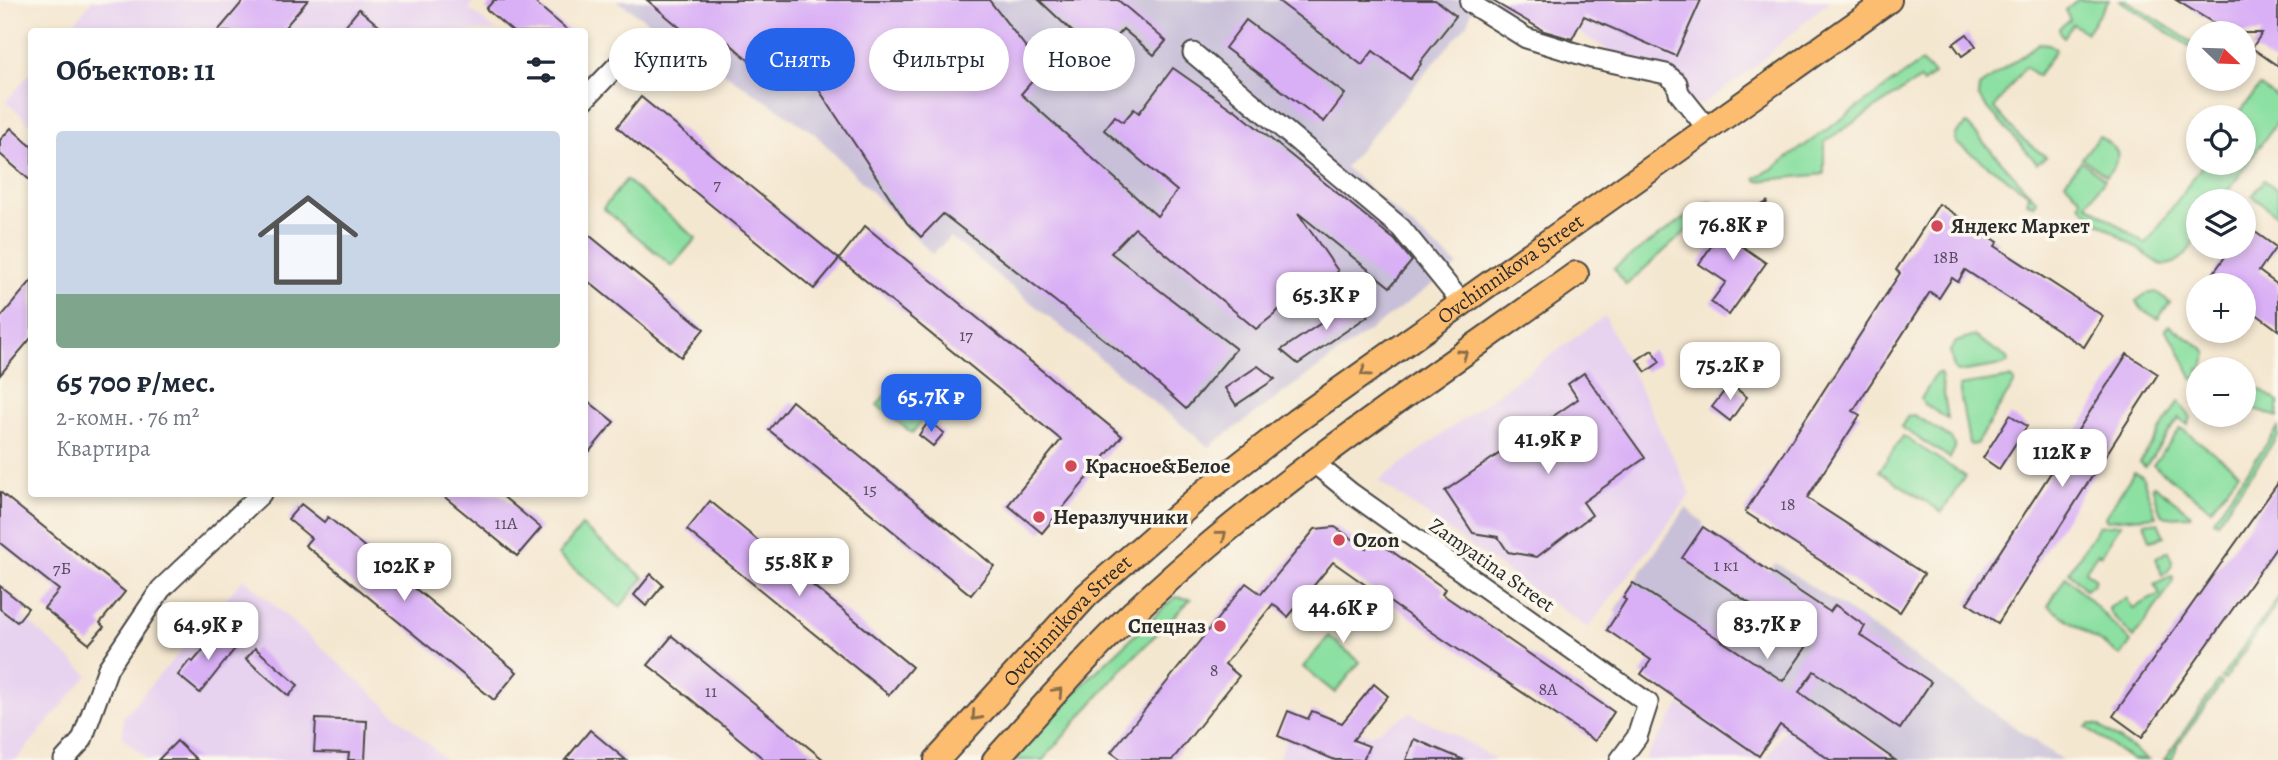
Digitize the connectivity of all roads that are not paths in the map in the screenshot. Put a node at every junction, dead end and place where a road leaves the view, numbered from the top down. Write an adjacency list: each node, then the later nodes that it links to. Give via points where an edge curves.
1 (1889, 0): 6 (main road, Ovchinnikova Street)
2 (1470, 3): 6 (street, via 1526,38 1666,74)
3 (1193, 53): 8 (street, via 1401,228)
4 (609, 74): 5 (street)
5 (588, 96)
6 (1707, 128): 8 (main road, Ovchinnikova Street)
7 (1576, 274): 9 (main road, Ovchinnikova Street, one-way to 7)
8 (1462, 303): 12 (main road, Ovchinnikova Street, one-way to 12, via 1206,491 1087,595)
9 (1313, 462): 13 (main road, Ovchinnikova Street, one-way to 9, via 1117,628); 14 (street, Zamyatina Street, via 1351,494 1648,703 1637,737)
10 (258, 497): 11 (street, via 161,589 108,668 82,740)
11 (64, 760)
12 (937, 760)
13 (995, 760)
14 (1619, 760)

